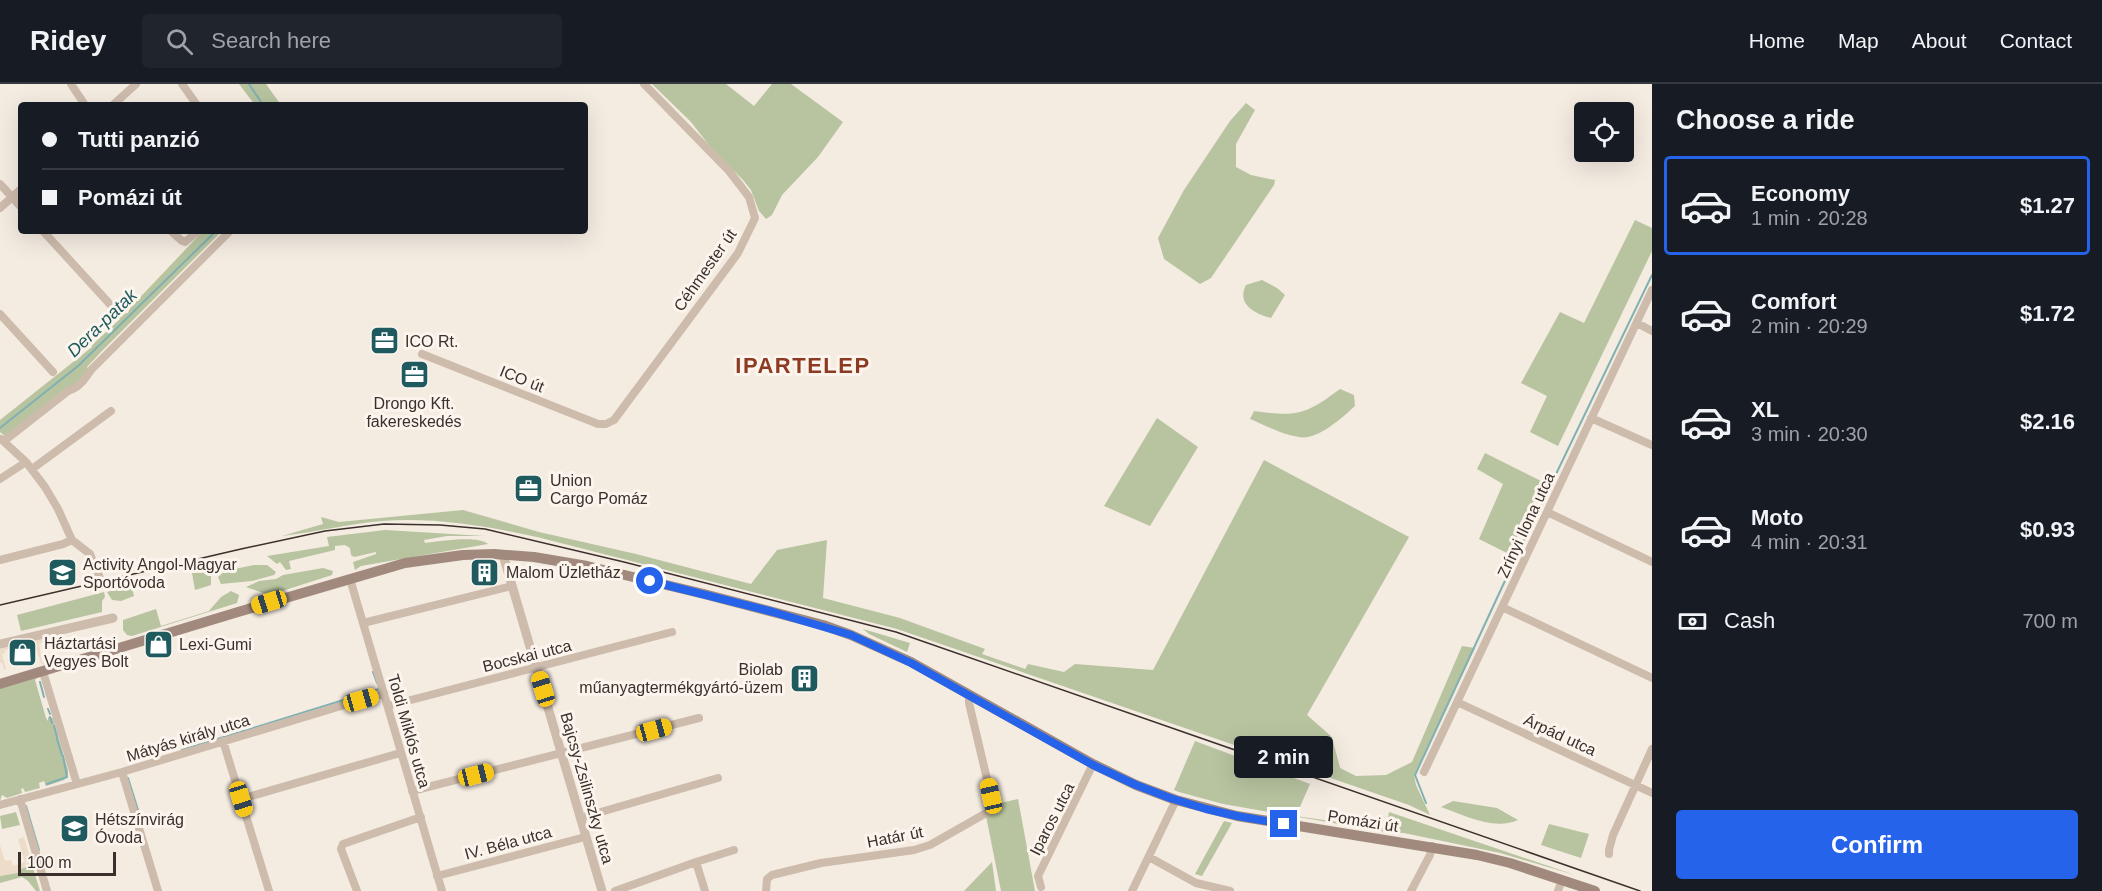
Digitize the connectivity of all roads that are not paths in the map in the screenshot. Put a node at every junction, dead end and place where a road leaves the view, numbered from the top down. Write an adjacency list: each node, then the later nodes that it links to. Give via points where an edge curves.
1 (71, 84): 5 (street)
2 (136, 84): 6 (street)
3 (182, 84): 7 (street)
4 (644, 84): 26 (street, Céhmester út, via 729,171 749,197 754,218 738,253)
5 (83, 102)
6 (116, 102)
7 (195, 102)
8 (0, 184): 10 (street)
9 (18, 192): 10 (street)
10 (12, 197): 11 (street); 12 (street)
11 (18, 204)
12 (0, 208)
13 (46, 234): 19 (street)
14 (174, 234): 15 (street, via 182,242)
15 (194, 234)
16 (227, 234): 27 (street, via 85,380)
17 (1652, 290): 20 (street, Zrínyi Ilona utca)
18 (0, 314): 23 (street)
19 (118, 314)
20 (1636, 323): 21 (street); 25 (street, Zrínyi Ilona utca)
21 (1652, 331)
22 (422, 354): 26 (street, ICO út, via 597,424)
23 (52, 372)
24 (111, 411): 30 (street)
25 (1591, 418): 28 (street); 32 (street, Zrínyi Ilona utca)
26 (614, 420)
27 (2, 439): 29 (street)
28 (1652, 446)
29 (26, 462): 30 (street); 31 (street)
30 (32, 469): 33 (street, via 58,509)
31 (0, 479)
32 (1547, 512): 36 (street); 40 (street, Zrínyi Ilona utca)
33 (72, 540): 35 (street); 37 (street, via 90,554)
34 (503, 555): 38 (main road, Pomázi út, via 463,555 413,562); 39 (street, Bajcsy-Zsilinszky utca); 50 (main road, Pomázi út, via 534,556 587,566 823,625 879,646)
35 (0, 560)
36 (1652, 562)
37 (100, 578)
38 (350, 579): 42 (street, Toldi Miklós utca); 46 (main road, Pomázi út)
39 (512, 585): 42 (street); 45 (street, Bajcsy-Zsilinszky utca)
40 (1502, 607): 47 (street); 51 (street, Zrínyi Ilona utca)
41 (113, 618): 44 (street)
42 (363, 623): 49 (street, Toldi Miklós utca)
43 (672, 632): 45 (street, Bocskai utca)
44 (0, 644)
45 (536, 668): 52 (street, Bocskai utca); 57 (street, Bajcsy-Zsilinszky utca)
46 (43, 672): 48 (main road, Pomázi út); 62 (street)
47 (1652, 678)
48 (0, 684)
49 (384, 693): 52 (street, Toldi Miklós utca); 54 (street, Mátyás király utca)
50 (969, 695): 58 (main road, Pomázi út); 89 (street, Határ út, via 991,796 988,812 914,850 822,863 772,875 767,879)
51 (1457, 702): 60 (street, Zrínyi Ilona utca); 63 (street, Árpád utca)
52 (388, 706): 56 (street, Toldi Miklós utca)
53 (699, 718): 57 (street)
54 (224, 741): 59 (street, Mátyás király utca); 67 (street)
55 (1652, 748): 63 (street)
56 (400, 753): 64 (street, Toldi Miklós utca); 67 (street)
57 (562, 754): 64 (street); 71 (street, Bajcsy-Zsilinszky utca)
58 (1093, 765): 68 (main road, Pomázi út); 80 (street, Iparos utca, via 1038,876)
59 (122, 772): 62 (street, Mátyás király utca); 82 (street)
60 (1424, 772)
61 (718, 778): 71 (street)
62 (77, 784): 66 (street, Mátyás király utca)
63 (1635, 785): 65 (street, Árpád utca); 75 (street)
64 (412, 791): 70 (street, Toldi Miklós utca)
65 (1652, 793)
66 (20, 799): 69 (street, Mátyás király utca); 81 (street)
67 (241, 799): 83 (street)
68 (1176, 800): 73 (main road, Pomázi út, via 1237,816); 76 (street)
69 (0, 805)
70 (421, 817): 78 (street, Toldi Miklós utca); 84 (street, via 343,844)
71 (580, 818): 72 (street, Bajcsy-Zsilinszky utca)
72 (585, 837): 78 (street, IV. Béla utca); 86 (street, Bajcsy-Zsilinszky utca)
73 (1432, 846): 79 (main road, Pomázi út, via 1510,863); 92 (street)
74 (734, 850): 77 (street)
75 (1609, 854)
76 (1149, 857): 90 (street); 91 (street, via 1196,883)
77 (696, 862): 87 (street); 88 (street)
78 (437, 876): 85 (street, Toldi Miklós utca)
79 (1563, 880): 93 (street); 94 (main road, Pomázi út)
80 (1041, 887)
81 (47, 891)
82 (158, 891)
83 (268, 891)
84 (357, 891)
85 (442, 891)
86 (602, 891)
87 (615, 891)
88 (705, 891)
89 (766, 891)
90 (1132, 891)
91 (1230, 891)
92 (1411, 891)
93 (1558, 891)
94 (1595, 891)

